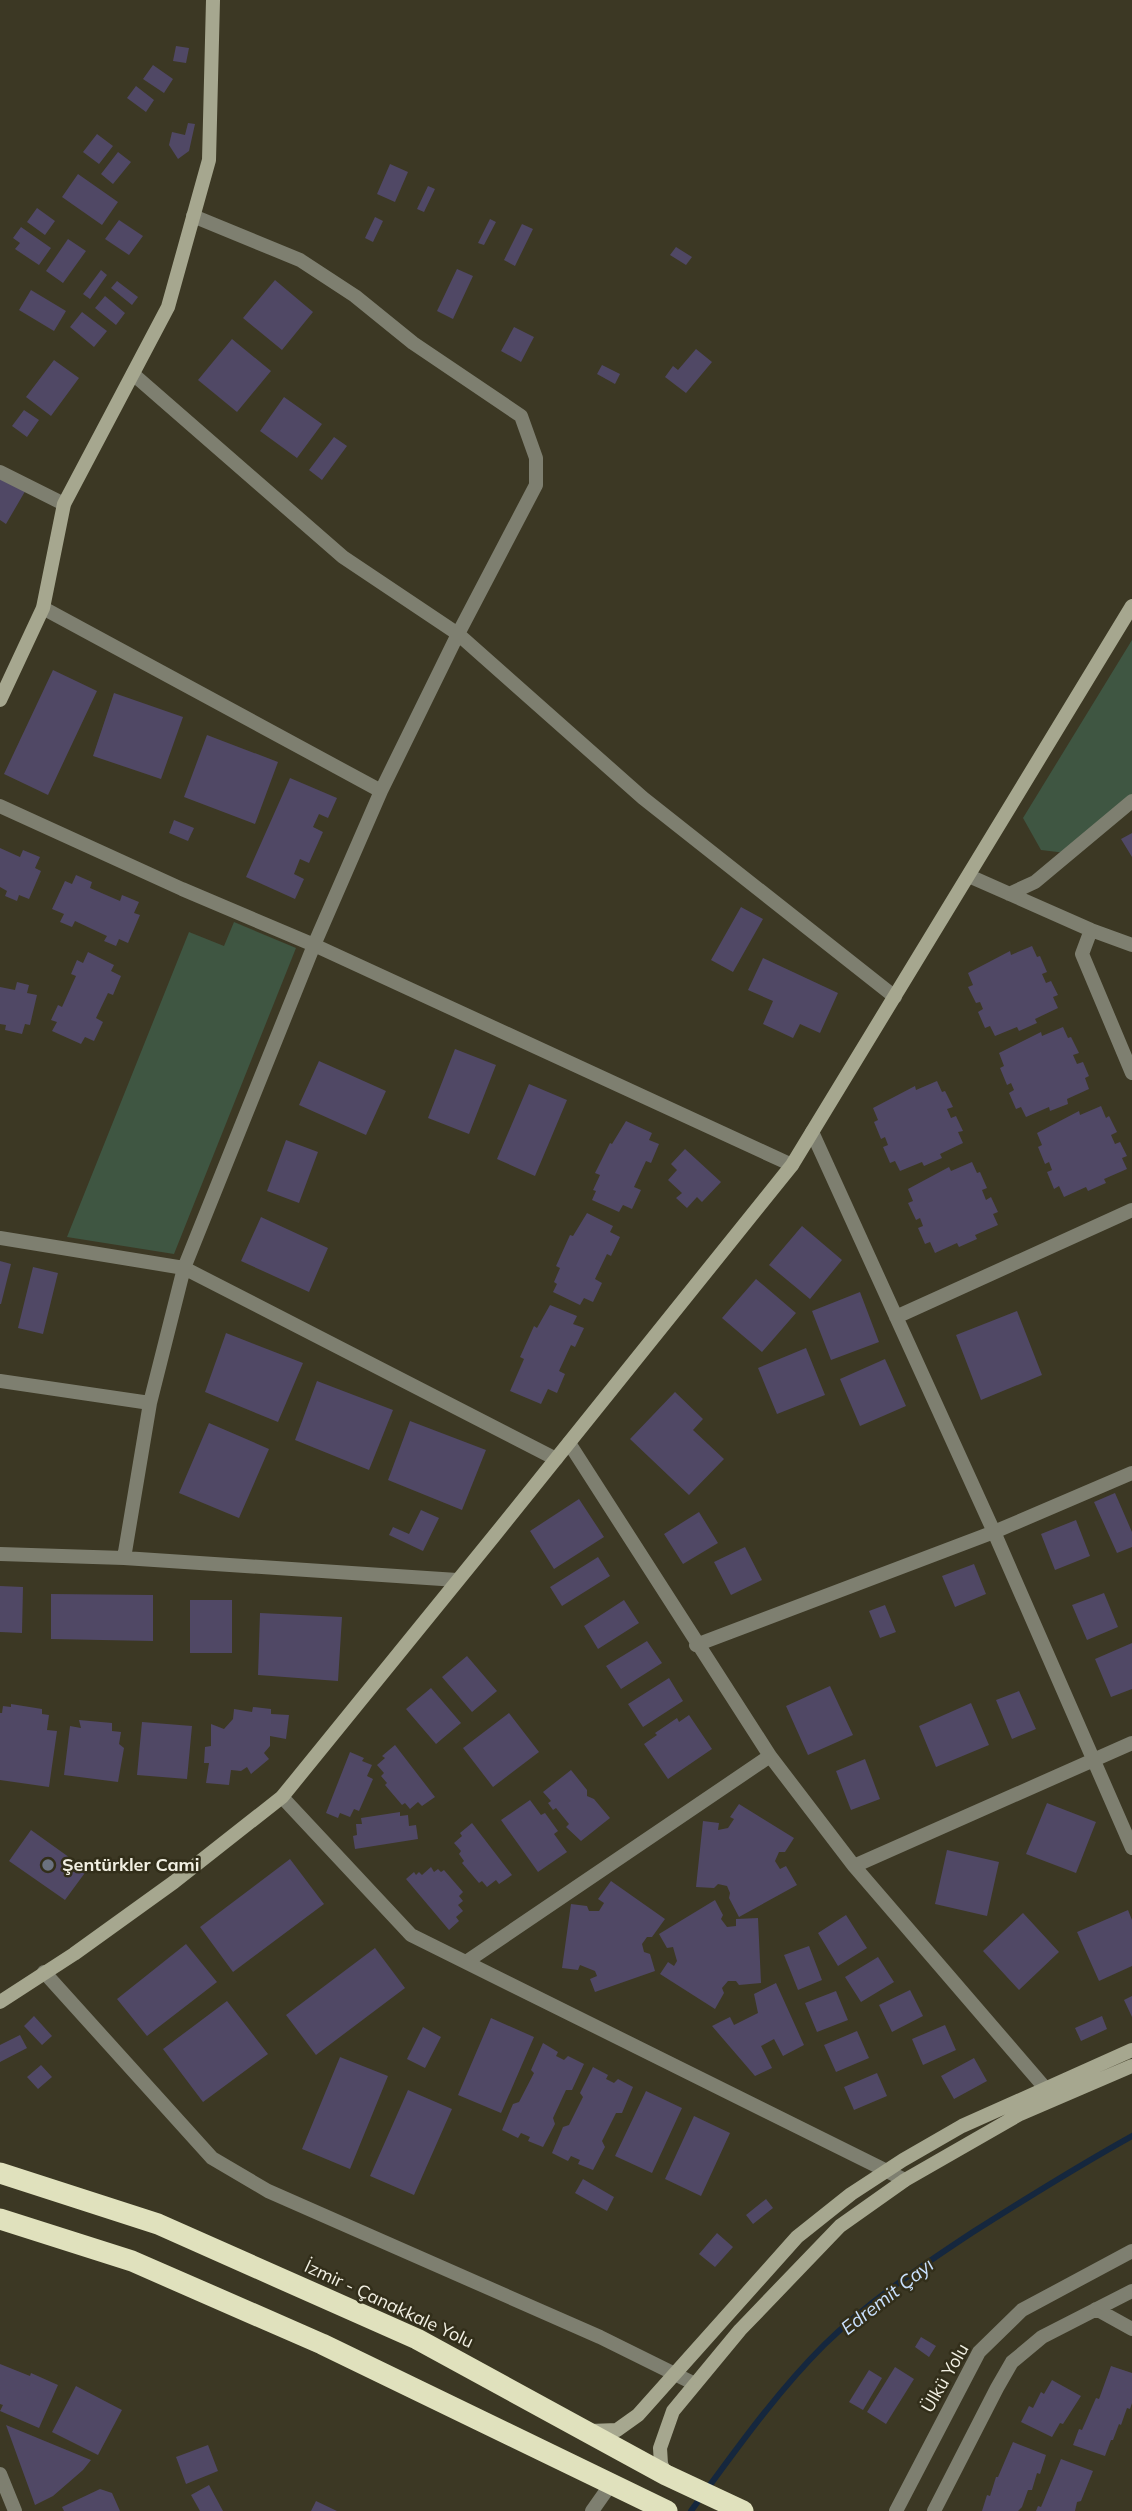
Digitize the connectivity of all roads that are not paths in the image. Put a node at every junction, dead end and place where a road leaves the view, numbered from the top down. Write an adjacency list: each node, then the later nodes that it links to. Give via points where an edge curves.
1 (213, 0): 2 (street, via 209,160)
2 (193, 216): 3 (street, via 168,307); 8 (street, via 300,260 521,416 536,458 536,485)
3 (133, 374): 5 (street); 8 (street, via 343,557)
4 (0, 472): 5 (street)
5 (64, 504): 7 (street)
6 (1132, 606): 13 (street)
7 (43, 608): 9 (street); 10 (street)
8 (458, 634): 10 (street); 18 (street, via 643,798)
9 (0, 700)
10 (381, 791): 16 (street)
11 (1132, 801): 14 (street, via 1035,882)
12 (0, 806): 16 (street)
13 (969, 876): 14 (street); 18 (street)
14 (1009, 894): 15 (street)
15 (1091, 930): 17 (street); 19 (street, via 1082,954)
16 (314, 945): 21 (street); 24 (street)
17 (1132, 945)
18 (895, 997): 20 (street)
19 (1132, 1073)
20 (812, 1132): 21 (street); 25 (street)
21 (792, 1166): 28 (street)
22 (1132, 1210): 25 (street)
23 (0, 1238): 24 (street)
24 (184, 1268): 27 (street); 29 (street)
25 (896, 1317): 31 (street)
26 (0, 1381): 27 (street)
27 (150, 1403): 33 (street)
28 (569, 1443): 29 (street); 35 (street)
29 (556, 1459): 34 (street)
30 (1132, 1474): 31 (street)
31 (995, 1532): 35 (street); 38 (street)
32 (0, 1554): 33 (street)
33 (124, 1558): 34 (street)
34 (457, 1580): 39 (street)
35 (696, 1645): 37 (street)
36 (1132, 1743): 38 (street)
37 (770, 1756): 41 (street); 42 (street)
38 (1093, 1759): 40 (street); 41 (street)
39 (282, 1797): 42 (street, via 411,1935); 43 (street, via 174,1882)
40 (1132, 1848)
41 (854, 1866): 47 (street)
42 (466, 1962): 48 (street)
43 (44, 1972): 44 (street); 56 (street, via 212,2158 268,2191)
44 (0, 2001)
45 (1132, 2050): 47 (street)
46 (1132, 2066): 47 (street)
47 (1050, 2093): 48 (street, via 962,2126); 50 (street)
48 (887, 2171): 50 (street); 56 (street, via 797,2236)
49 (0, 2173): 58 (highway, İzmir - Çanakkale Yolu, via 158,2224 417,2339)
50 (905, 2180): 57 (street, via 840,2225)
51 (0, 2219): 61 (highway, via 132,2261 321,2344)
52 (1132, 2251): 66 (street, Ülkü Yolu, via 1022,2310 979,2352)
53 (1132, 2291): 54 (street)
54 (1096, 2309): 55 (street); 67 (street, via 1042,2337 1012,2362)
55 (1132, 2329)
56 (676, 2374): 57 (street); 58 (street, via 638,2415 617,2430)
57 (695, 2384): 60 (street, via 673,2411 660,2448)
58 (585, 2430): 60 (highway, İzmir - Çanakkale Yolu)
59 (0, 2474): 62 (street)
60 (668, 2476): 65 (highway, İzmir - Çanakkale Yolu)
61 (611, 2484): 63 (street); 64 (highway)
62 (15, 2511)
63 (592, 2511)
64 (667, 2511)
65 (743, 2511)
66 (896, 2511)
67 (934, 2511)

